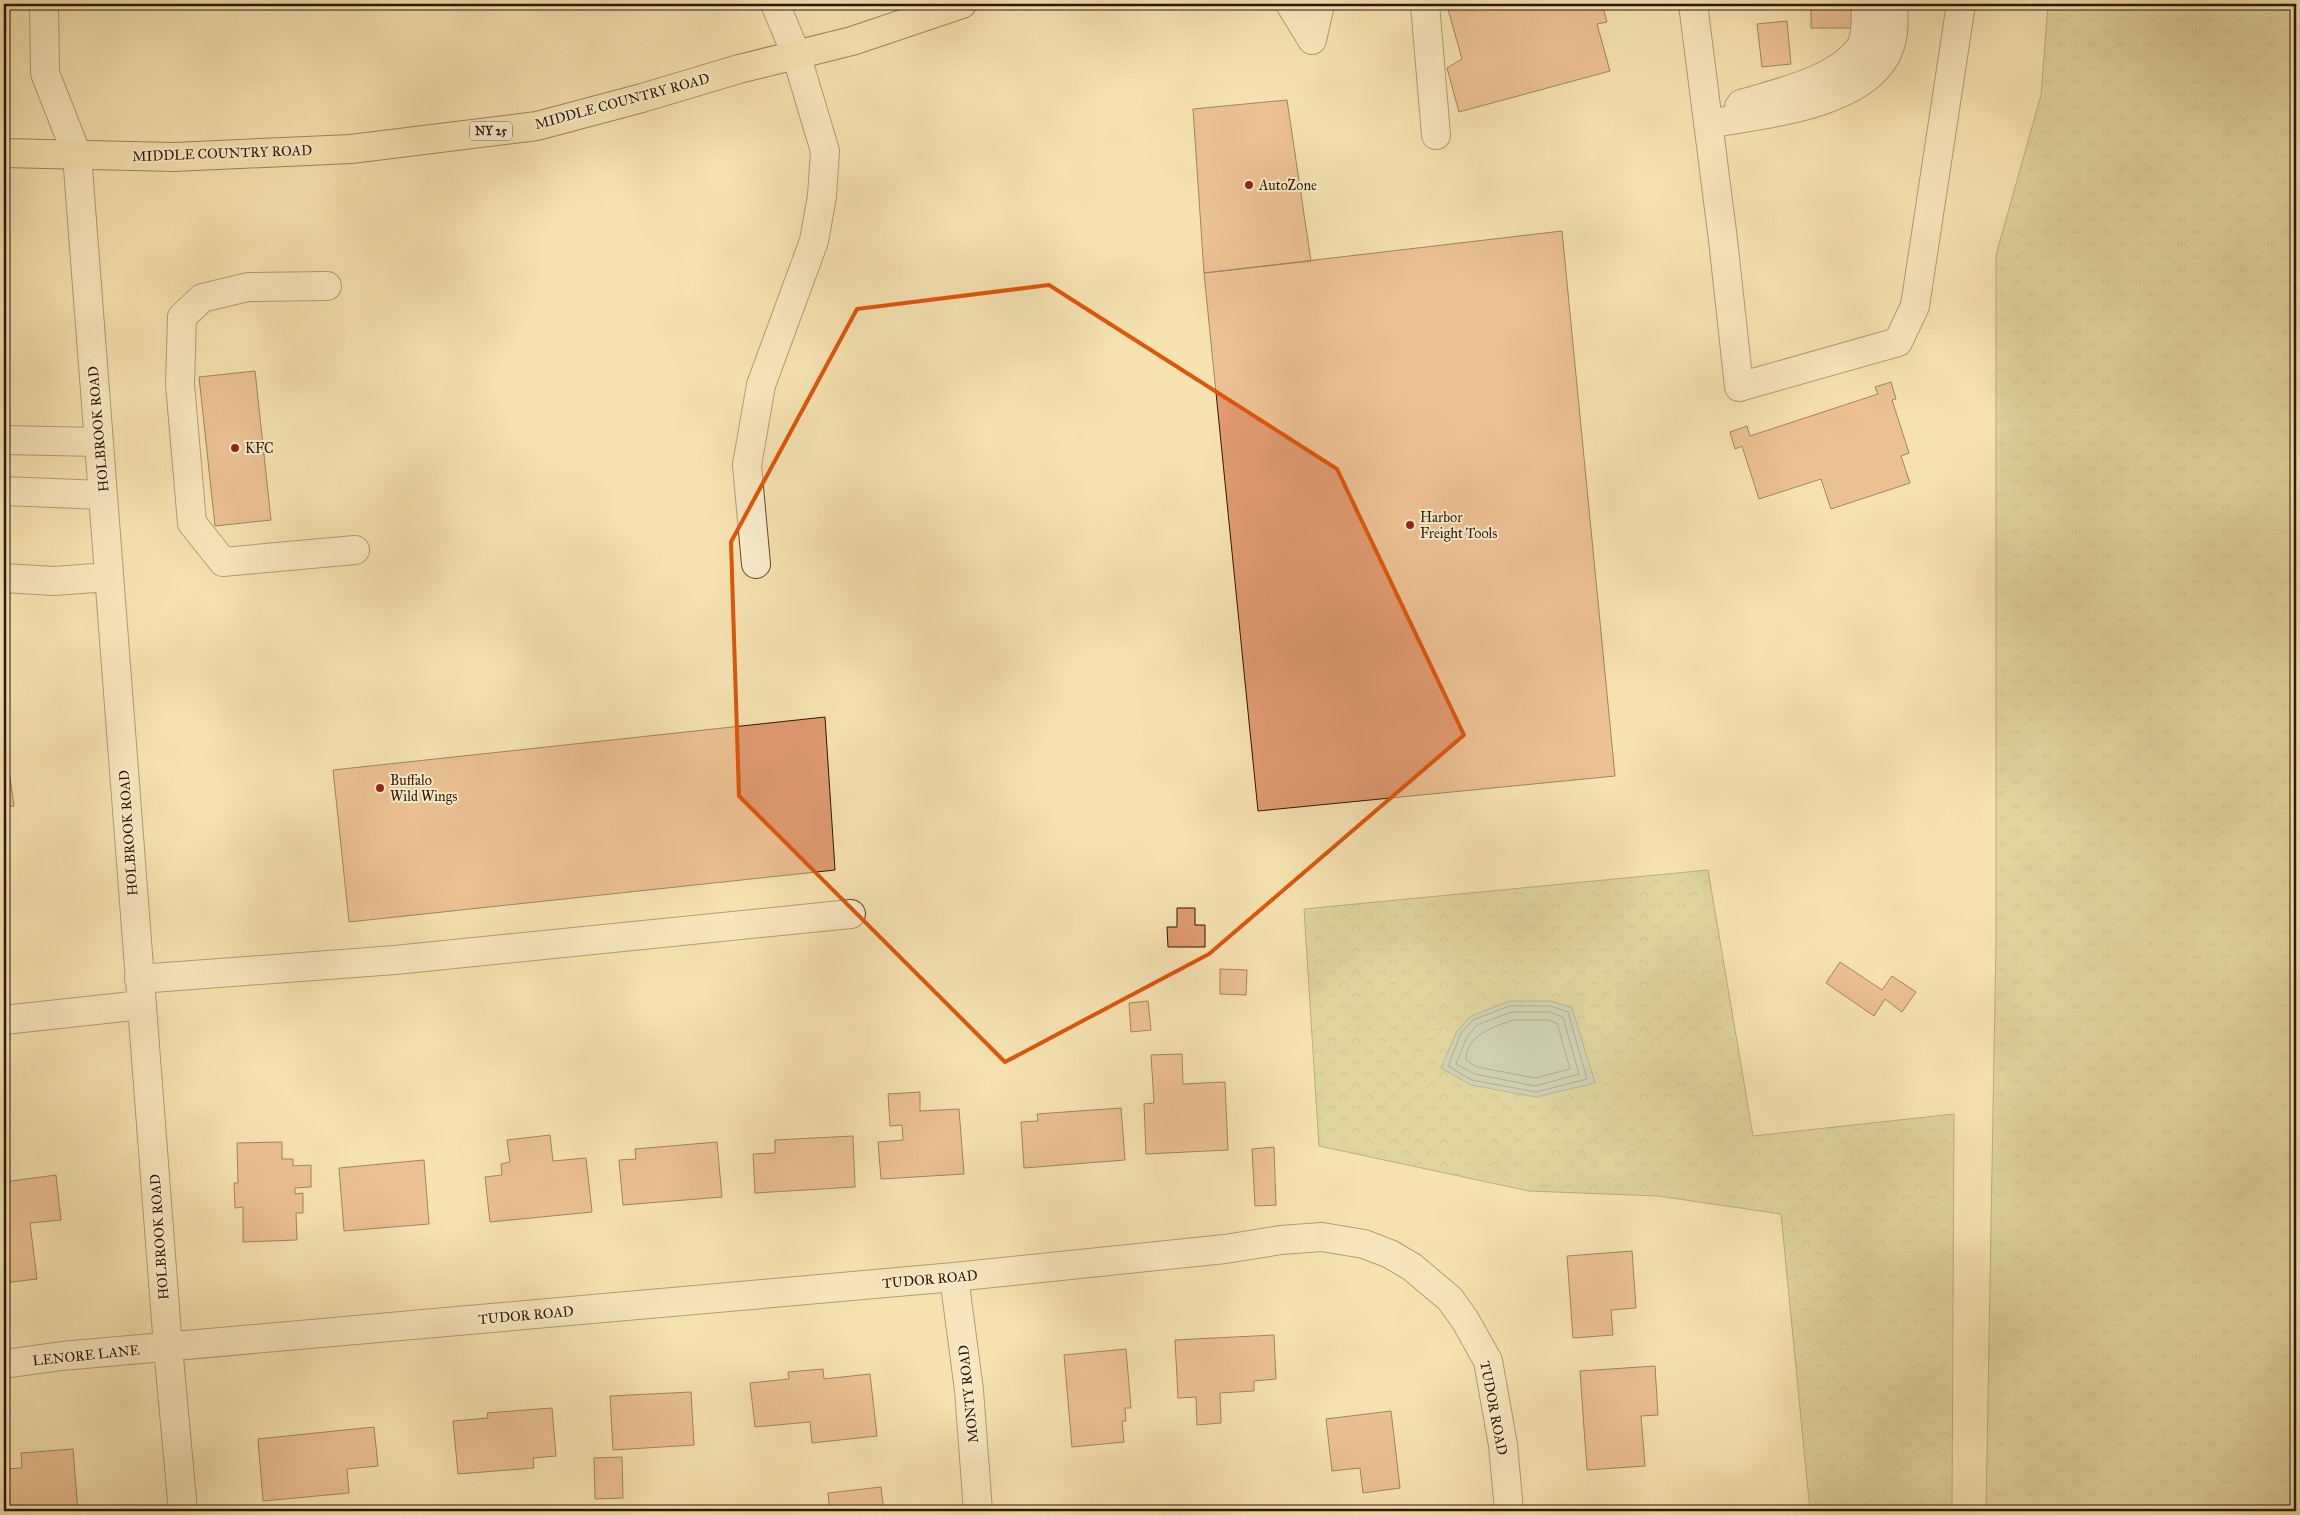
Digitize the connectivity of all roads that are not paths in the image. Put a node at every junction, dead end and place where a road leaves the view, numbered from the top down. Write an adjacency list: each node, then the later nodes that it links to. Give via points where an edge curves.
1 (44, 4): 15 (street, HOLBROOK ROAD, via 45,73)
2 (775, 4): 11 (street)
3 (962, 4): 11 (main road, MIDDLE COUNTRY ROAD / NY 25, via 852,41)
4 (1290, 4): 5 (street, via 1312,40)
5 (1320, 4)
6 (1425, 4): 13 (street)
7 (1693, 4): 12 (street)
8 (1866, 4): 12 (street, via 1865,30 1860,48 1837,68 1800,86 1741,104)
9 (1893, 4): 12 (street, via 1890,45 1879,67 1861,82 1798,109)
10 (1961, 4): 12 (street, via 1915,306 1898,342 1739,387 1723,240)
11 (796, 54): 15 (main road, MIDDLE COUNTRY ROAD / NY 25, via 537,126 351,149 174,158); 22 (street, via 825,151 822,196 814,240 761,385 747,465)
12 (1718, 122)
13 (1436, 135)
14 (4, 153): 15 (main road, MIDDLE COUNTRY ROAD / NY 25)
15 (77, 155): 18 (street, HOLBROOK ROAD)
16 (327, 286): 21 (street, via 248,287 202,298 182,317 180,384 192,523 222,562)
17 (4, 440): 18 (street)
18 (98, 442): 20 (street, HOLBROOK ROAD)
19 (4, 491): 20 (street)
20 (103, 495): 23 (street, HOLBROOK ROAD)
21 (355, 550)
22 (756, 564)
23 (109, 577): 24 (street, via 54,581); 26 (street, HOLBROOK ROAD)
24 (4, 578)
25 (852, 914): 26 (street, via 395,960)
26 (140, 992): 27 (street); 29 (street, HOLBROOK ROAD)
27 (9, 1014)
28 (954, 1277): 29 (street, TUDOR ROAD); 32 (street, MONTY ROAD, via 969,1390); 33 (street, TUDOR ROAD, via 1322,1237 1364,1244 1390,1254 1412,1267 1450,1299 1488,1361 1503,1445)
29 (168, 1347): 30 (street, LENORE LANE); 31 (street, HOLBROOK ROAD)
30 (4, 1364)
31 (184, 1511)
32 (978, 1511)
33 (1509, 1511)

